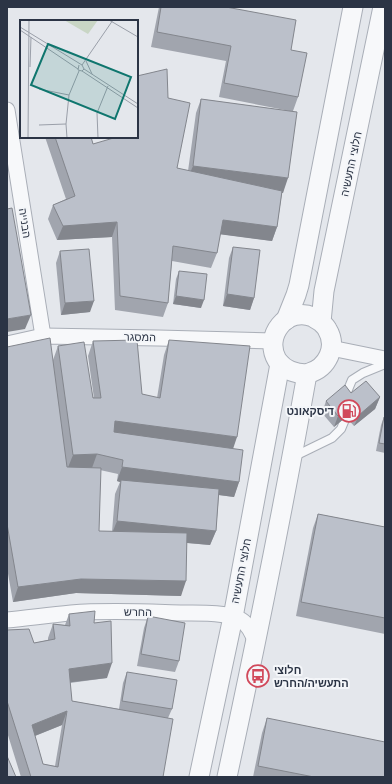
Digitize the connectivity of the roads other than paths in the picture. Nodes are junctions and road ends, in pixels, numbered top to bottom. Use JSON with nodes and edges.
{"nodes":[{"id":1,"x":353,"y":7,"type":"edge"},
{"id":2,"x":383,"y":16,"type":"edge"},
{"id":3,"x":7,"y":110,"type":"edge"},
{"id":4,"x":286,"y":320,"type":"junction"},
{"id":5,"x":321,"y":322,"type":"junction"},
{"id":6,"x":43,"y":336,"type":"junction"},
{"id":7,"x":273,"y":341,"type":"junction"},
{"id":8,"x":7,"y":344,"type":"edge"},
{"id":9,"x":331,"y":348,"type":"junction"},
{"id":10,"x":385,"y":359,"type":"edge"},
{"id":11,"x":280,"y":364,"type":"junction"},
{"id":12,"x":385,"y":364,"type":"edge"},
{"id":13,"x":307,"y":374,"type":"junction"},
{"id":14,"x":292,"y":457,"type":"junction"},
{"id":15,"x":233,"y":617,"type":"junction"},
{"id":16,"x":7,"y":620,"type":"edge"},
{"id":17,"x":256,"y":643,"type":"junction"},
{"id":18,"x":199,"y":777,"type":"edge"},
{"id":19,"x":227,"y":777,"type":"edge"}],
"edges":[{"from":1,"to":4,"type":"street"},
{"from":2,"to":5,"type":"street","name":"חלוצי התעשיה"},
{"from":3,"to":6,"type":"street","name":"הבנייה"},
{"from":4,"to":5,"type":"street"},
{"from":4,"to":7,"type":"street"},
{"from":5,"to":9,"type":"street"},
{"from":6,"to":7,"type":"street","name":"המסגר"},
{"from":6,"to":8,"type":"street","name":"המסגר"},
{"from":7,"to":11,"type":"street"},
{"from":9,"to":10,"type":"street"},
{"from":9,"to":13,"type":"street"},
{"from":11,"to":13,"type":"street"},
{"from":11,"to":15,"type":"street","name":"חלוצי התעשיה"},
{"from":12,"to":14,"type":"lane"},
{"from":13,"to":14,"type":"street"},
{"from":14,"to":17,"type":"street"},
{"from":15,"to":16,"type":"street","name":"החרש"},
{"from":15,"to":17,"type":"street","name":"החרש"},
{"from":15,"to":18,"type":"street","name":"חלוצי התעשיה"},
{"from":17,"to":19,"type":"street"}]}
